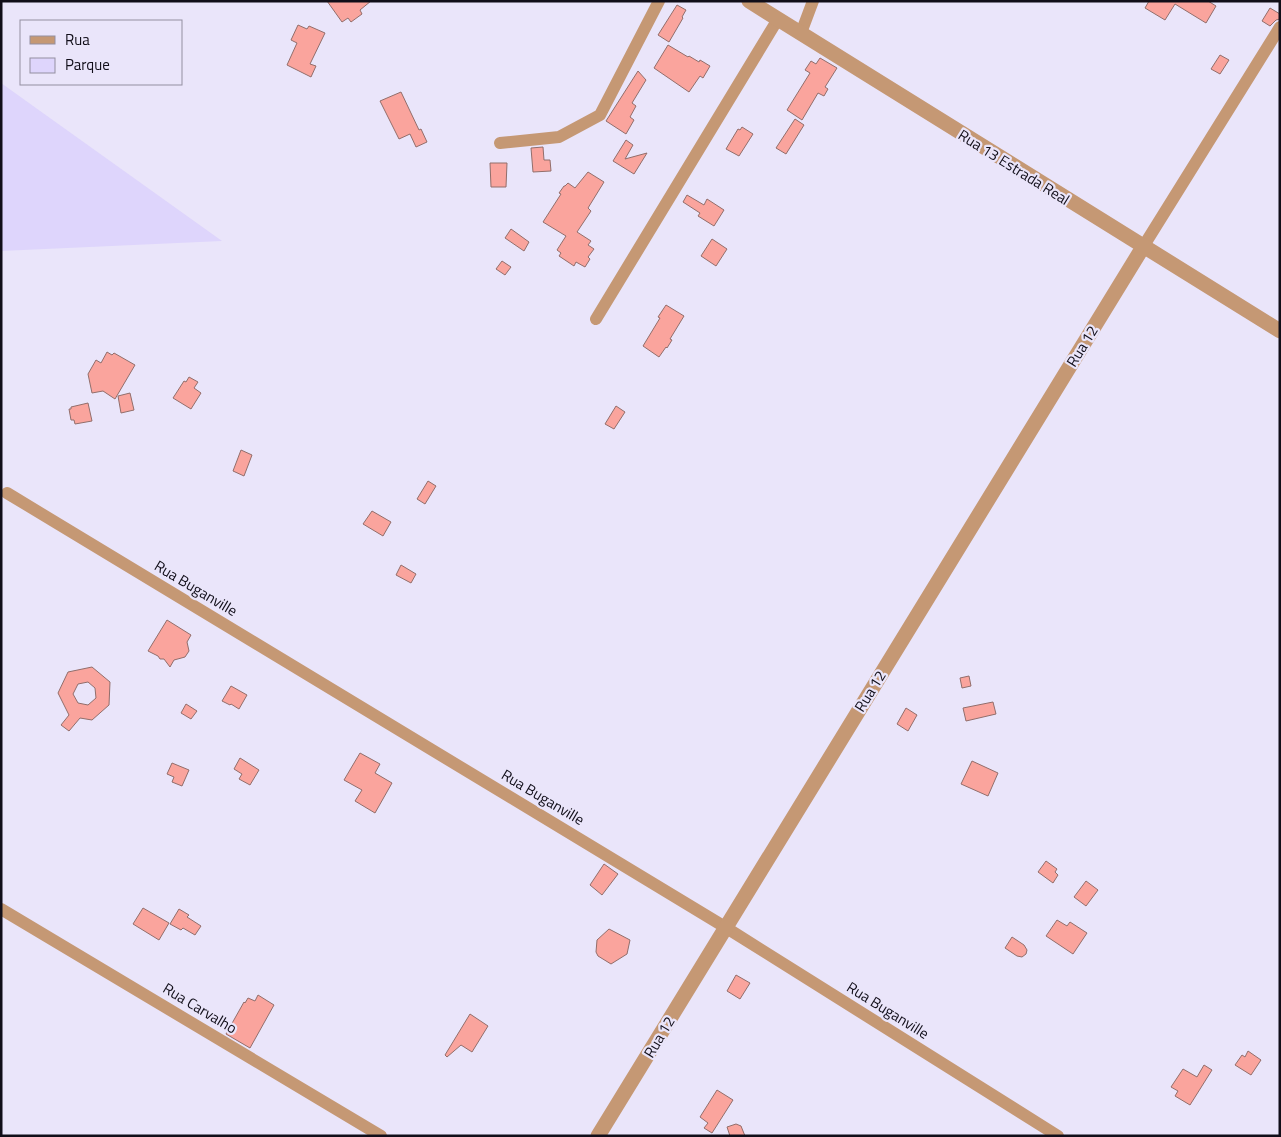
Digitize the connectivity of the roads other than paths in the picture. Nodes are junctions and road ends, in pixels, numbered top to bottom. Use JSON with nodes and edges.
{"nodes":[{"id":1,"x":659,"y":1,"type":"edge"},
{"id":2,"x":749,"y":1,"type":"edge"},
{"id":3,"x":813,"y":1,"type":"edge"},
{"id":4,"x":778,"y":19,"type":"junction"},
{"id":5,"x":1280,"y":27,"type":"edge"},
{"id":6,"x":801,"y":34,"type":"junction"},
{"id":7,"x":500,"y":143,"type":"dead end"},
{"id":8,"x":1143,"y":247,"type":"junction"},
{"id":9,"x":596,"y":319,"type":"dead end"},
{"id":10,"x":1280,"y":332,"type":"edge"},
{"id":11,"x":7,"y":493,"type":"dead end"},
{"id":12,"x":1,"y":909,"type":"edge"},
{"id":13,"x":726,"y":927,"type":"junction"},
{"id":14,"x":381,"y":1136,"type":"edge"},
{"id":15,"x":598,"y":1136,"type":"edge"},
{"id":16,"x":1058,"y":1136,"type":"edge"}],
"edges":[{"from":1,"to":7,"type":"street"},
{"from":2,"to":4,"type":"street","name":"Rua 13 Estrada Real"},
{"from":3,"to":6,"type":"street"},
{"from":4,"to":6,"type":"street","name":"Rua 13 Estrada Real"},
{"from":4,"to":9,"type":"street"},
{"from":5,"to":8,"type":"street"},
{"from":6,"to":8,"type":"street","name":"Rua 13 Estrada Real"},
{"from":8,"to":10,"type":"street","name":"Rua 13 Estrada Real"},
{"from":8,"to":13,"type":"street","name":"Rua 12"},
{"from":11,"to":13,"type":"street","name":"Rua Buganville"},
{"from":12,"to":14,"type":"street","name":"Rua Carvalho"},
{"from":13,"to":15,"type":"street","name":"Rua 12"},
{"from":13,"to":16,"type":"street","name":"Rua Buganville"}]}
